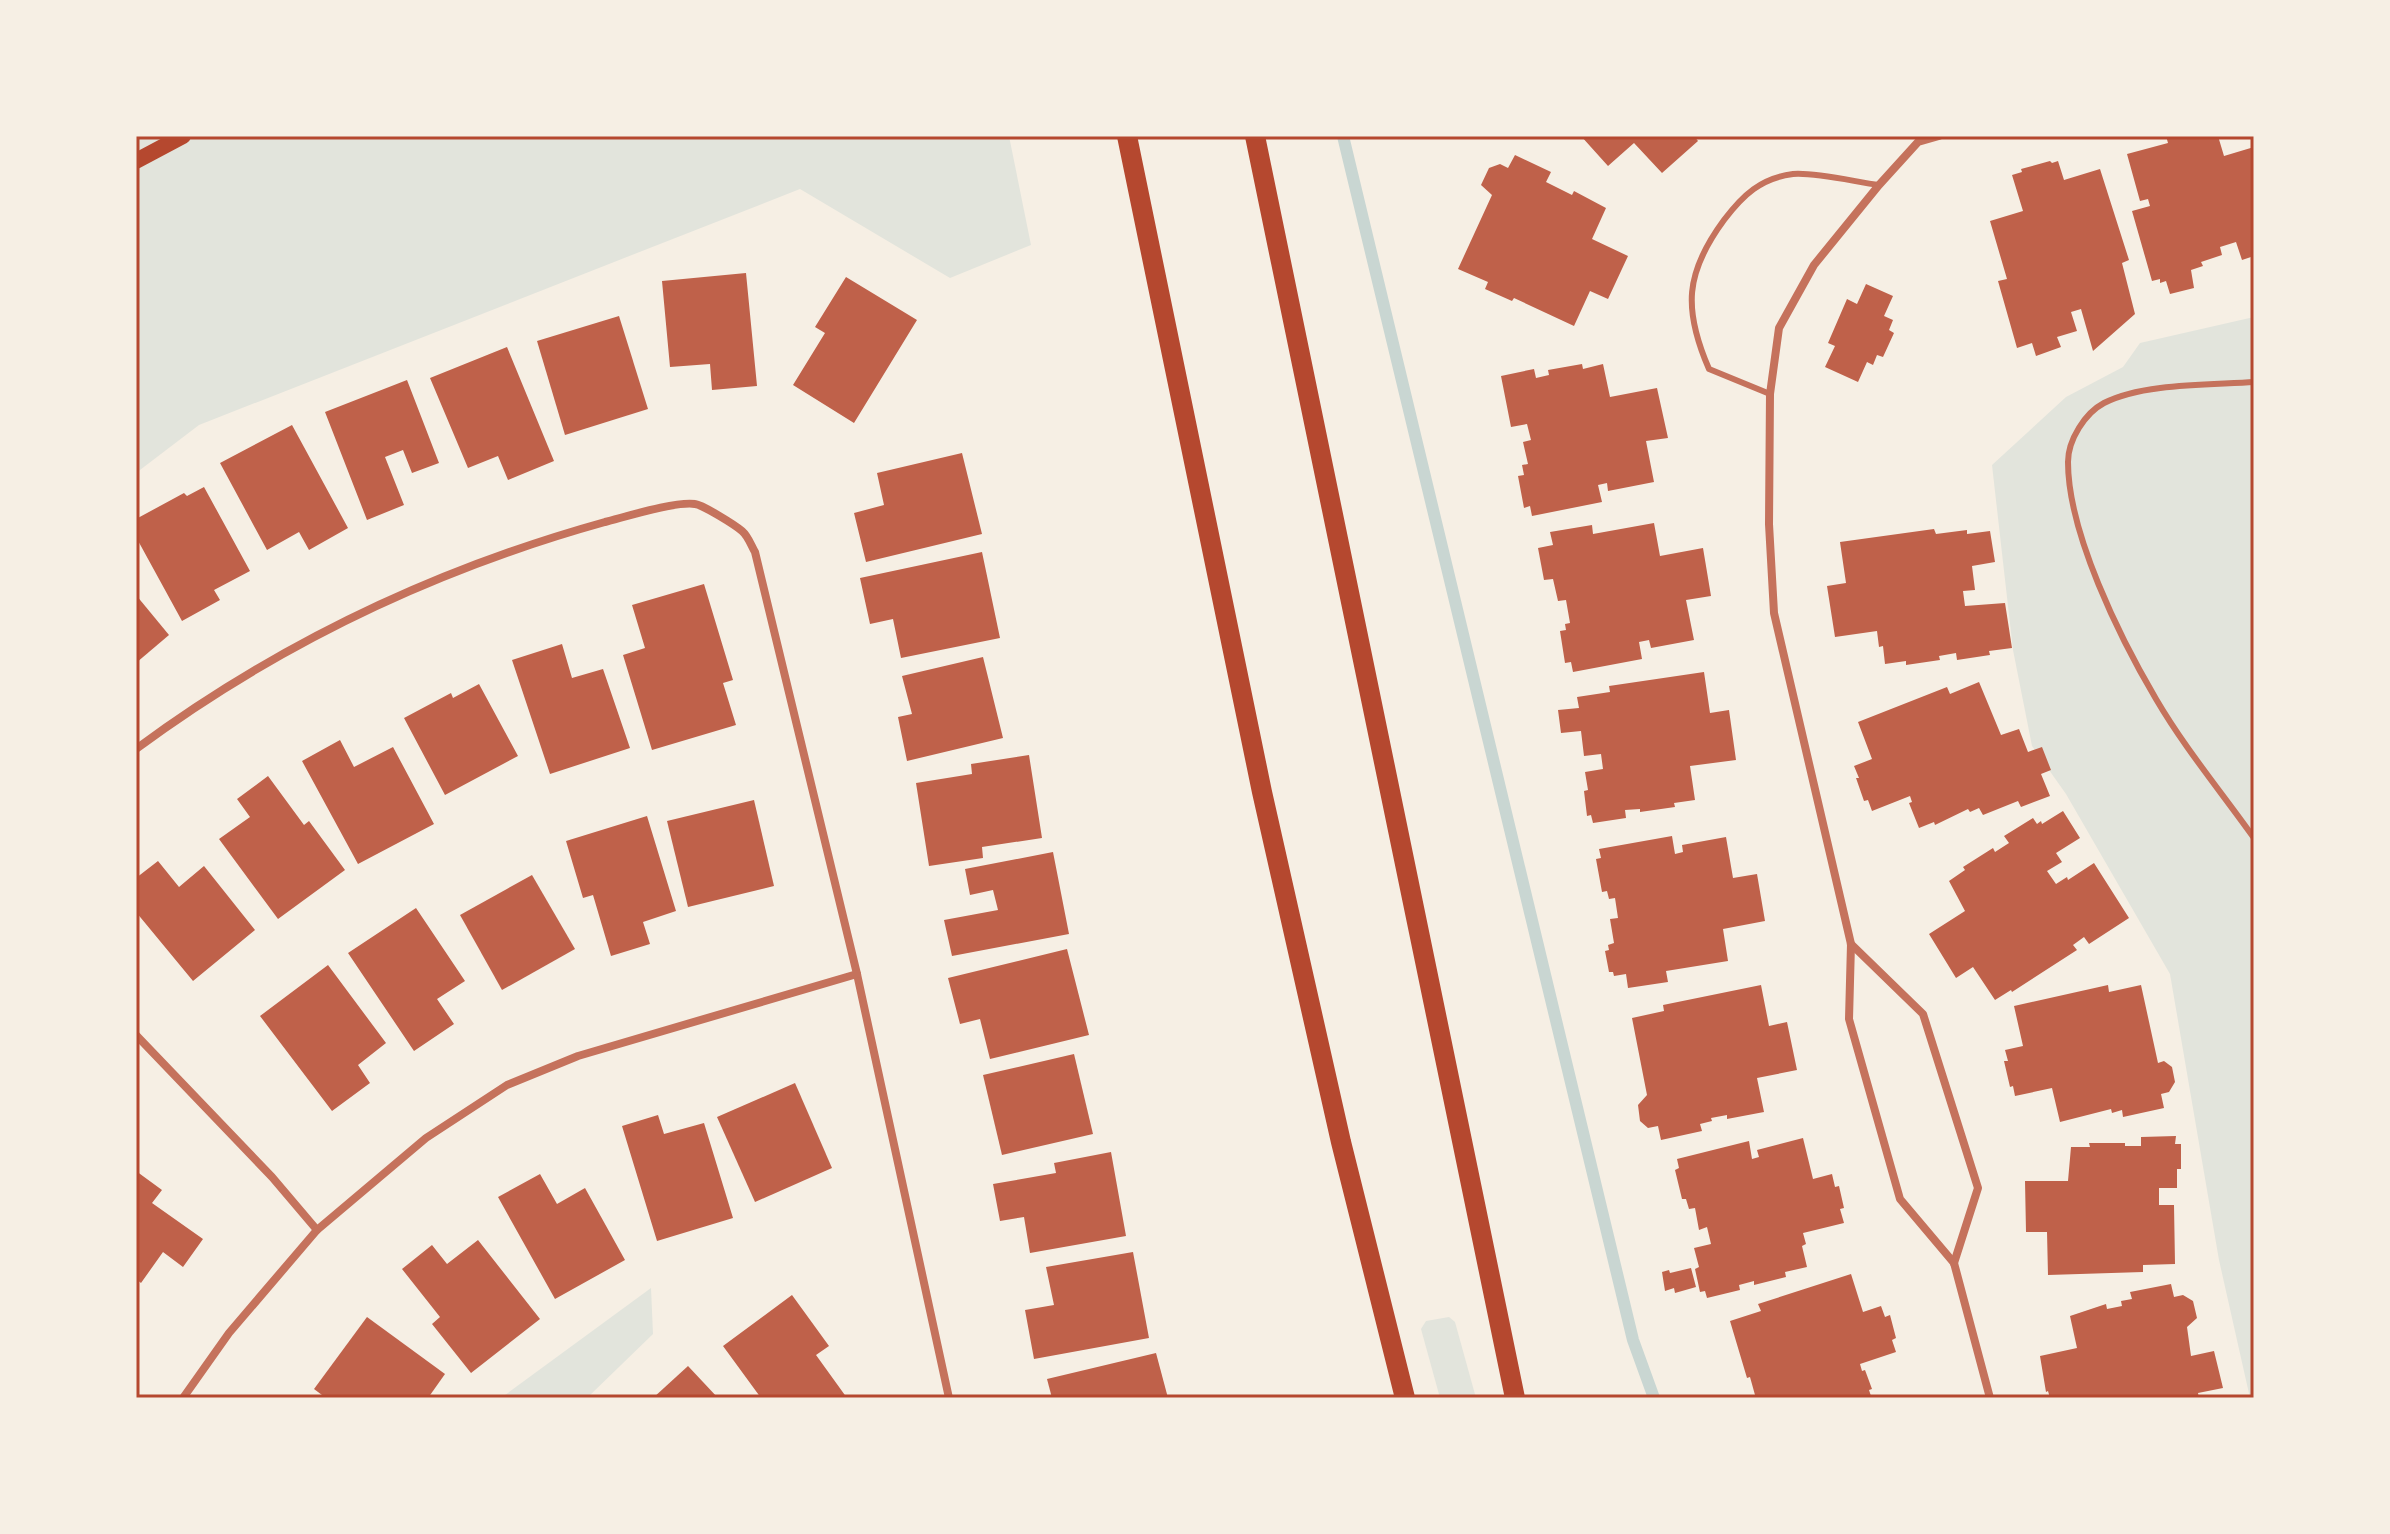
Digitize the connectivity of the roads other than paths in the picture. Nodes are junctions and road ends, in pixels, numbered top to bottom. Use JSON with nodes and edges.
{"nodes":[{"id":1,"x":183,"y":136,"type":"edge"},
{"id":2,"x":1127,"y":136,"type":"edge"},
{"id":3,"x":1255,"y":136,"type":"edge"},
{"id":4,"x":1939,"y":136,"type":"edge"},
{"id":5,"x":136,"y":161,"type":"edge"},
{"id":6,"x":1879,"y":185,"type":"junction"},
{"id":7,"x":2254,"y":382,"type":"edge"},
{"id":8,"x":1770,"y":394,"type":"junction"},
{"id":9,"x":136,"y":749,"type":"edge"},
{"id":10,"x":2254,"y":838,"type":"edge"},
{"id":11,"x":1851,"y":944,"type":"junction"},
{"id":12,"x":857,"y":974,"type":"junction"},
{"id":13,"x":136,"y":1035,"type":"edge"},
{"id":14,"x":317,"y":1230,"type":"junction"},
{"id":15,"x":1954,"y":1263,"type":"junction"},
{"id":16,"x":183,"y":1398,"type":"edge"},
{"id":17,"x":949,"y":1398,"type":"edge"},
{"id":18,"x":1405,"y":1398,"type":"edge"},
{"id":19,"x":1515,"y":1398,"type":"edge"},
{"id":20,"x":1990,"y":1398,"type":"edge"}],
"edges":[{"from":1,"to":5,"type":"main road"},
{"from":2,"to":18,"type":"main road"},
{"from":3,"to":19,"type":"main road"},
{"from":4,"to":6,"type":"street"},
{"from":6,"to":8,"type":"street"},
{"from":6,"to":8,"type":"lane"},
{"from":7,"to":10,"type":"lane"},
{"from":8,"to":11,"type":"street"},
{"from":9,"to":12,"type":"street"},
{"from":11,"to":15,"type":"street"},
{"from":11,"to":15,"type":"street"},
{"from":12,"to":14,"type":"street"},
{"from":12,"to":17,"type":"street"},
{"from":13,"to":14,"type":"street"},
{"from":14,"to":16,"type":"street"},
{"from":15,"to":20,"type":"street"}]}
